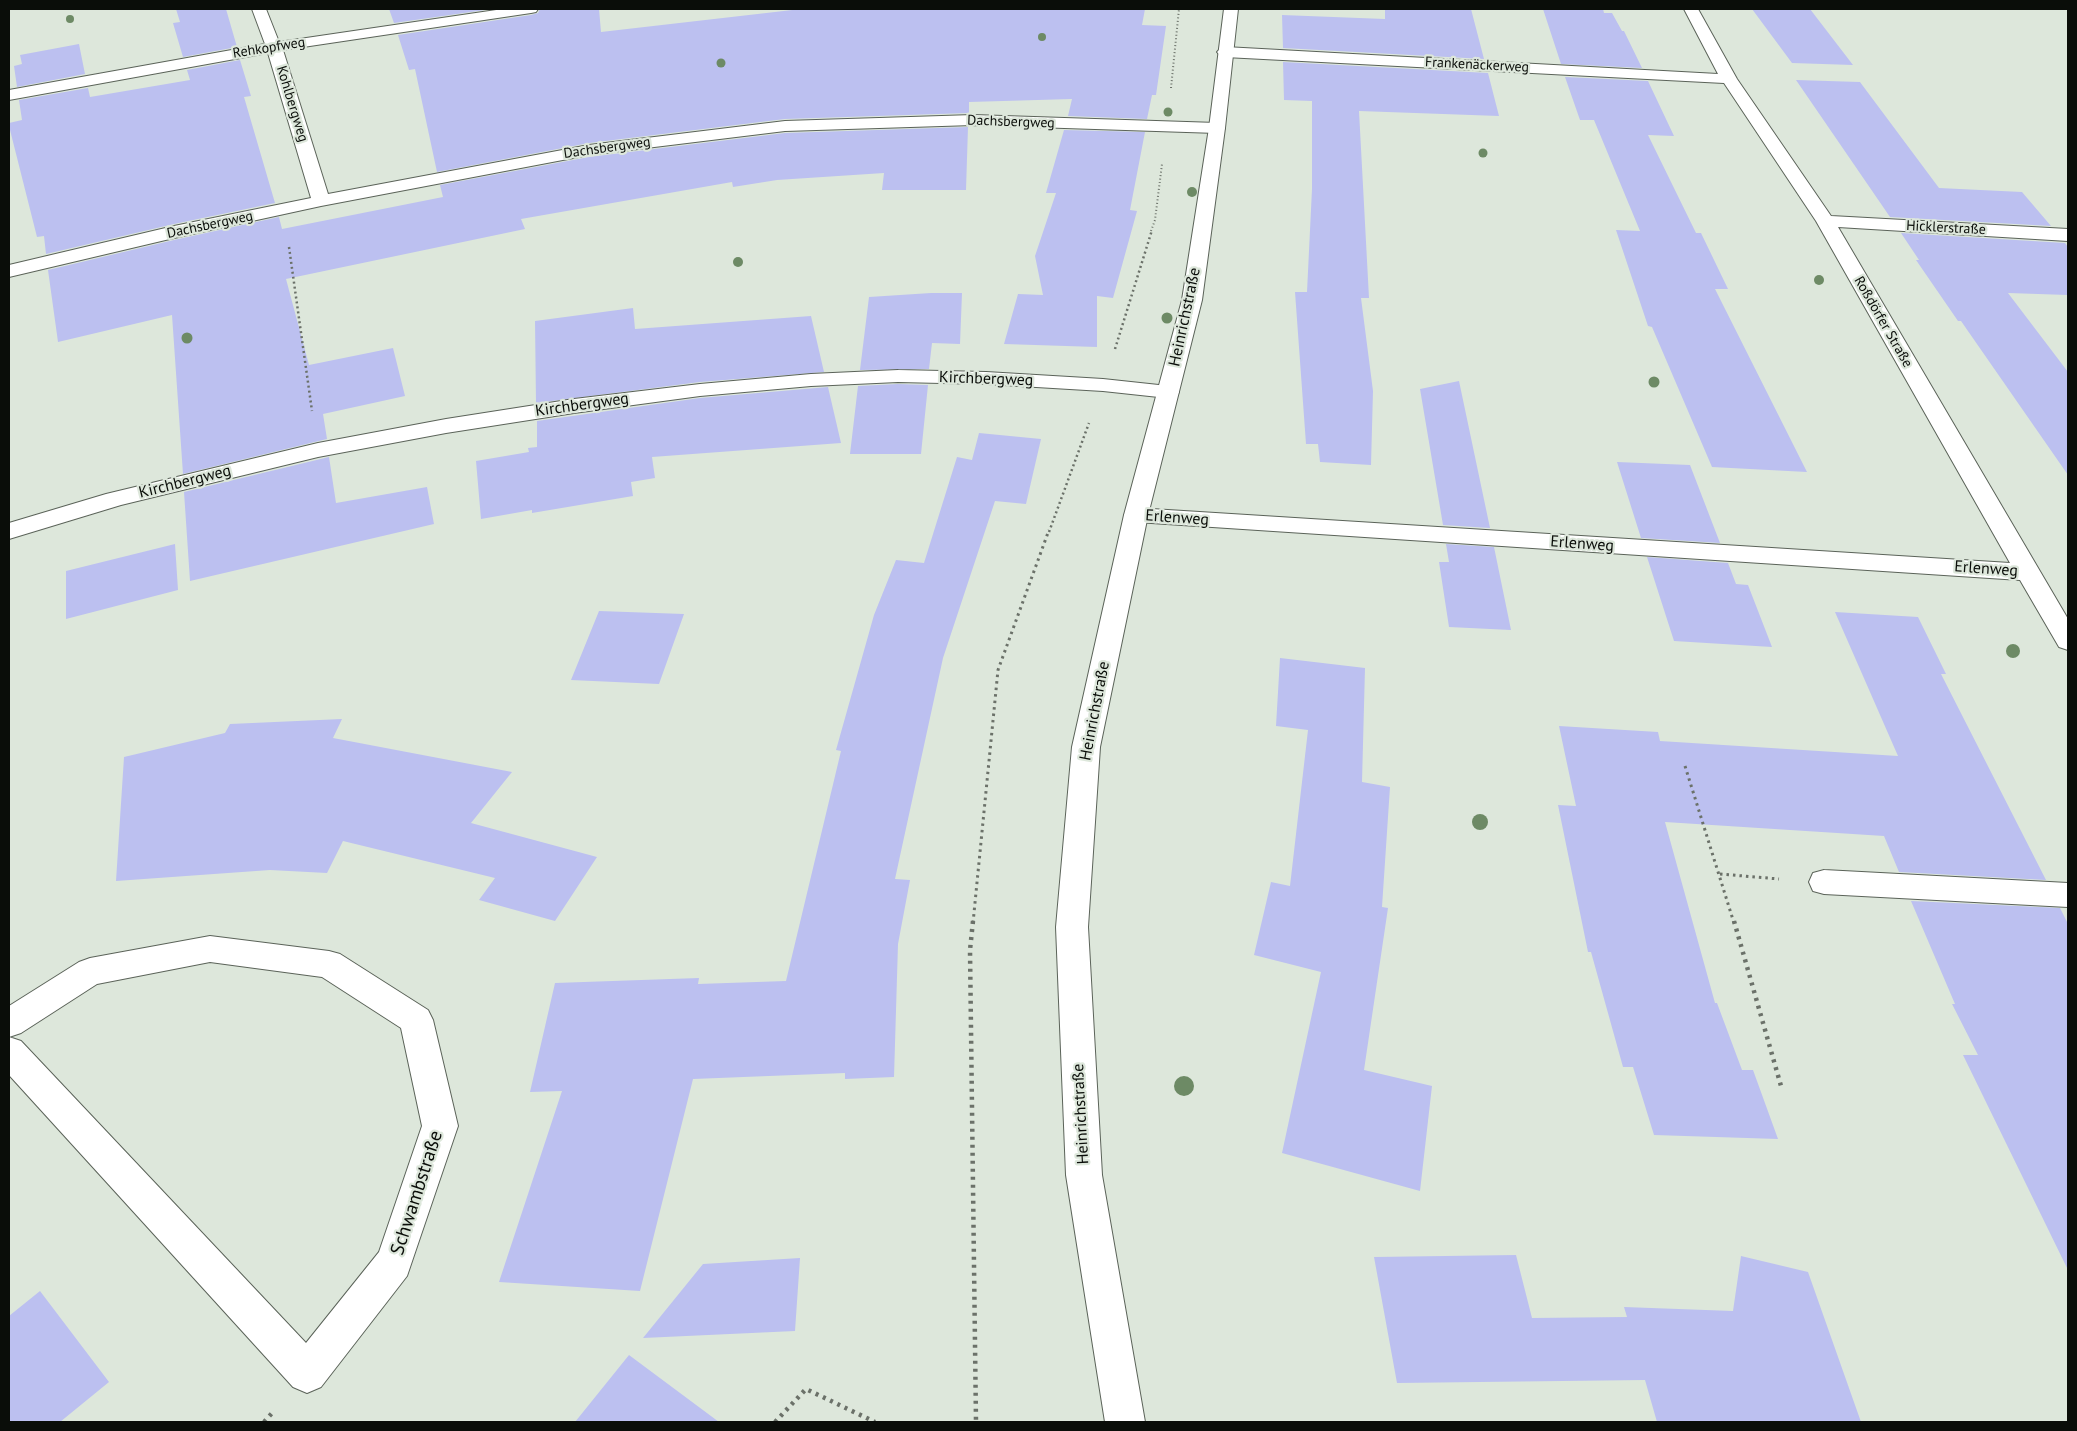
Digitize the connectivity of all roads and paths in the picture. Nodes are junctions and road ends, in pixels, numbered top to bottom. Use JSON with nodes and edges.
{"nodes":[{"id":1,"x":259,"y":9,"type":"edge"},
{"id":2,"x":531,"y":9,"type":"edge"},
{"id":3,"x":1180,"y":9,"type":"edge"},
{"id":4,"x":1231,"y":9,"type":"edge"},
{"id":5,"x":1691,"y":9,"type":"edge"},
{"id":6,"x":274,"y":47,"type":"junction"},
{"id":7,"x":1225,"y":52,"type":"junction"},
{"id":8,"x":1729,"y":79,"type":"junction"},
{"id":9,"x":9,"y":95,"type":"edge"},
{"id":10,"x":1167,"y":127,"type":"junction"},
{"id":11,"x":1217,"y":128,"type":"junction"},
{"id":12,"x":321,"y":201,"type":"junction"},
{"id":13,"x":284,"y":209,"type":"junction"},
{"id":14,"x":1825,"y":221,"type":"junction"},
{"id":15,"x":2068,"y":235,"type":"edge"},
{"id":16,"x":9,"y":271,"type":"edge"},
{"id":17,"x":1103,"y":385,"type":"junction"},
{"id":18,"x":1168,"y":392,"type":"junction"},
{"id":19,"x":318,"y":450,"type":"junction"},
{"id":20,"x":1136,"y":515,"type":"junction"},
{"id":21,"x":9,"y":531,"type":"edge"},
{"id":22,"x":2027,"y":572,"type":"junction"},
{"id":23,"x":2068,"y":641,"type":"edge"},
{"id":24,"x":1685,"y":766,"type":"dead end"},
{"id":25,"x":1720,"y":874,"type":"junction"},
{"id":26,"x":1824,"y":882,"type":"joint"},
{"id":27,"x":2068,"y":895,"type":"edge"},
{"id":28,"x":9,"y":1023,"type":"edge"},
{"id":29,"x":9,"y":1052,"type":"edge"},
{"id":30,"x":1781,"y":1086,"type":"dead end"},
{"id":31,"x":775,"y":1422,"type":"edge"},
{"id":32,"x":875,"y":1422,"type":"edge"},
{"id":33,"x":976,"y":1422,"type":"edge"},
{"id":34,"x":1124,"y":1422,"type":"edge"}],
"edges":[{"from":1,"to":6,"type":"street","name":"Kohlbergweg"},
{"from":2,"to":6,"type":"street","name":"Rehkopfweg"},
{"from":3,"to":10,"type":"path"},
{"from":4,"to":7,"type":"street","name":"Heinrichstraße"},
{"from":5,"to":8,"type":"street","name":"Roßdörfer Straße"},
{"from":6,"to":9,"type":"street","name":"Rehkopfweg"},
{"from":6,"to":12,"type":"street","name":"Kohlbergweg"},
{"from":7,"to":8,"type":"street","name":"Frankenäckerweg"},
{"from":7,"to":11,"type":"street","name":"Heinrichstraße"},
{"from":8,"to":14,"type":"street","name":"Roßdörfer Straße"},
{"from":10,"to":11,"type":"street","name":"Dachsbergweg"},
{"from":10,"to":12,"type":"street","name":"Dachsbergweg"},
{"from":10,"to":17,"type":"path"},
{"from":11,"to":18,"type":"street","name":"Heinrichstraße"},
{"from":12,"to":13,"type":"street","name":"Dachsbergweg"},
{"from":13,"to":16,"type":"street","name":"Dachsbergweg"},
{"from":13,"to":19,"type":"path"},
{"from":14,"to":15,"type":"street","name":"Hicklerstraße"},
{"from":14,"to":22,"type":"street","name":"Roßdörfer Straße"},
{"from":17,"to":18,"type":"street","name":"Kirchbergweg"},
{"from":17,"to":19,"type":"street","name":"Kirchbergweg"},
{"from":17,"to":33,"type":"path"},
{"from":18,"to":20,"type":"street","name":"Heinrichstraße"},
{"from":19,"to":21,"type":"street","name":"Kirchbergweg"},
{"from":20,"to":22,"type":"street","name":"Erlenweg"},
{"from":20,"to":34,"type":"street","name":"Heinrichstraße"},
{"from":22,"to":23,"type":"street","name":"Roßdörfer Straße"},
{"from":24,"to":25,"type":"path"},
{"from":25,"to":26,"type":"path"},
{"from":25,"to":30,"type":"path"},
{"from":26,"to":27,"type":"street"},
{"from":28,"to":29,"type":"street","name":"Schwambstraße"},
{"from":31,"to":32,"type":"path"}]}
